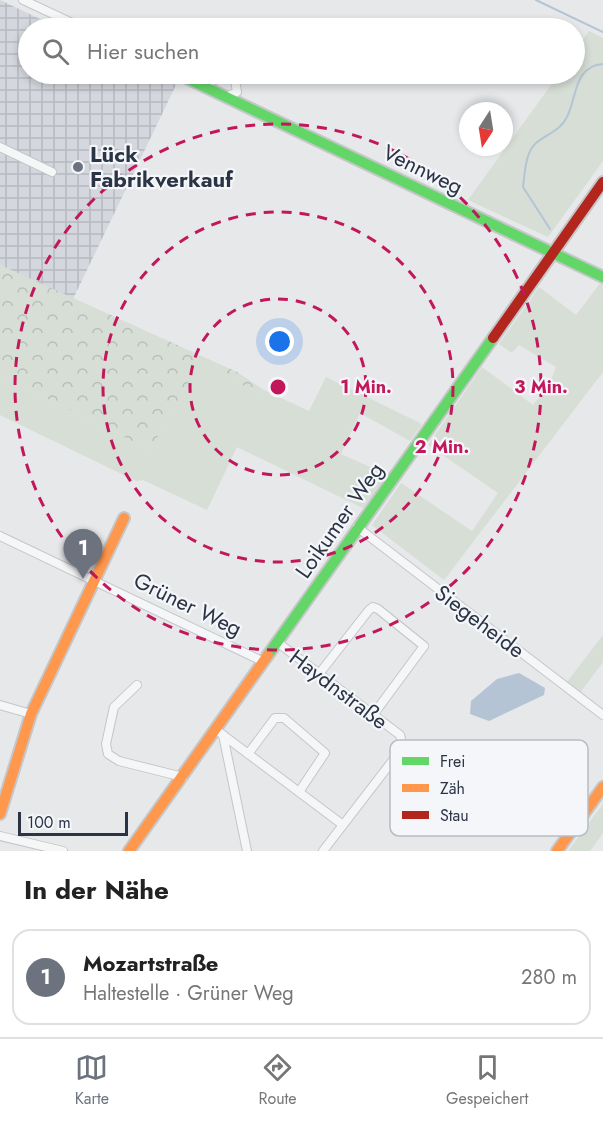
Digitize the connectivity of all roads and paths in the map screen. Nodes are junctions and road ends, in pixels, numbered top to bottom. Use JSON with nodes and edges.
{"nodes":[{"id":1,"x":23,"y":0,"type":"edge"},
{"id":2,"x":62,"y":18,"type":"edge"},
{"id":3,"x":200,"y":84,"type":"edge"},
{"id":4,"x":237,"y":84,"type":"edge"},
{"id":5,"x":226,"y":97,"type":"junction"},
{"id":6,"x":0,"y":147,"type":"edge"},
{"id":7,"x":52,"y":171,"type":"dead end"},
{"id":8,"x":603,"y":183,"type":"edge"},
{"id":9,"x":553,"y":253,"type":"junction"},
{"id":10,"x":603,"y":277,"type":"edge"},
{"id":11,"x":124,"y":518,"type":"dead end"},
{"id":12,"x":357,"y":527,"type":"junction"},
{"id":13,"x":0,"y":536,"type":"edge"},
{"id":14,"x":94,"y":580,"type":"junction"},
{"id":15,"x":278,"y":642,"type":"junction"},
{"id":16,"x":264,"y":662,"type":"junction"},
{"id":17,"x":320,"y":674,"type":"junction"},
{"id":18,"x":137,"y":685,"type":"dead end"},
{"id":19,"x":0,"y":705,"type":"edge"},
{"id":20,"x":31,"y":714,"type":"junction"},
{"id":21,"x":373,"y":715,"type":"junction"},
{"id":22,"x":603,"y":715,"type":"edge"},
{"id":23,"x":219,"y":732,"type":"junction"},
{"id":24,"x":401,"y":740,"type":"edge"},
{"id":25,"x":248,"y":754,"type":"junction"},
{"id":26,"x":390,"y":763,"type":"edge"},
{"id":27,"x":183,"y":777,"type":"junction"},
{"id":28,"x":603,"y":788,"type":"edge"},
{"id":29,"x":299,"y":792,"type":"junction"},
{"id":30,"x":588,"y":809,"type":"edge"},
{"id":31,"x":0,"y":814,"type":"edge"},
{"id":32,"x":344,"y":825,"type":"junction"},
{"id":33,"x":0,"y":836,"type":"edge"},
{"id":34,"x":568,"y":836,"type":"edge"},
{"id":35,"x":63,"y":851,"type":"edge"},
{"id":36,"x":129,"y":851,"type":"edge"},
{"id":37,"x":247,"y":851,"type":"edge"},
{"id":38,"x":323,"y":851,"type":"edge"},
{"id":39,"x":557,"y":851,"type":"edge"}],
"edges":[{"from":1,"to":2,"type":"street"},
{"from":3,"to":5,"type":"main road","name":"Vennweg"},
{"from":4,"to":5,"type":"street","name":"Vennweg"},
{"from":5,"to":9,"type":"main road","name":"Vennweg"},
{"from":6,"to":7,"type":"street"},
{"from":8,"to":9,"type":"main road","name":"Loikumer Weg"},
{"from":9,"to":10,"type":"main road","name":"Vennweg"},
{"from":9,"to":12,"type":"main road","name":"Loikumer Weg"},
{"from":11,"to":14,"type":"main road"},
{"from":12,"to":15,"type":"main road","name":"Loikumer Weg"},
{"from":12,"to":22,"type":"street","name":"Siegeheide"},
{"from":13,"to":14,"type":"street","name":"Grüner Weg"},
{"from":14,"to":16,"type":"street","name":"Grüner Weg"},
{"from":14,"to":20,"type":"main road"},
{"from":15,"to":16,"type":"main road","name":"Loikumer Weg"},
{"from":15,"to":17,"type":"street","name":"Haydnstraße"},
{"from":16,"to":23,"type":"main road","name":"Loikumer Weg"},
{"from":17,"to":21,"type":"street","name":"Haydnstraße"},
{"from":17,"to":21,"type":"street"},
{"from":18,"to":27,"type":"street"},
{"from":19,"to":20,"type":"street"},
{"from":20,"to":31,"type":"main road"},
{"from":21,"to":24,"type":"street","name":"Haydnstraße"},
{"from":23,"to":25,"type":"street"},
{"from":23,"to":27,"type":"main road","name":"Loikumer Weg"},
{"from":23,"to":37,"type":"street"},
{"from":25,"to":29,"type":"street"},
{"from":25,"to":29,"type":"street"},
{"from":26,"to":32,"type":"street","name":"Haydnstraße"},
{"from":27,"to":36,"type":"main road","name":"Loikumer Weg"},
{"from":28,"to":30,"type":"main road"},
{"from":29,"to":32,"type":"street"},
{"from":32,"to":38,"type":"street"},
{"from":33,"to":35,"type":"street"},
{"from":34,"to":39,"type":"main road"}]}
